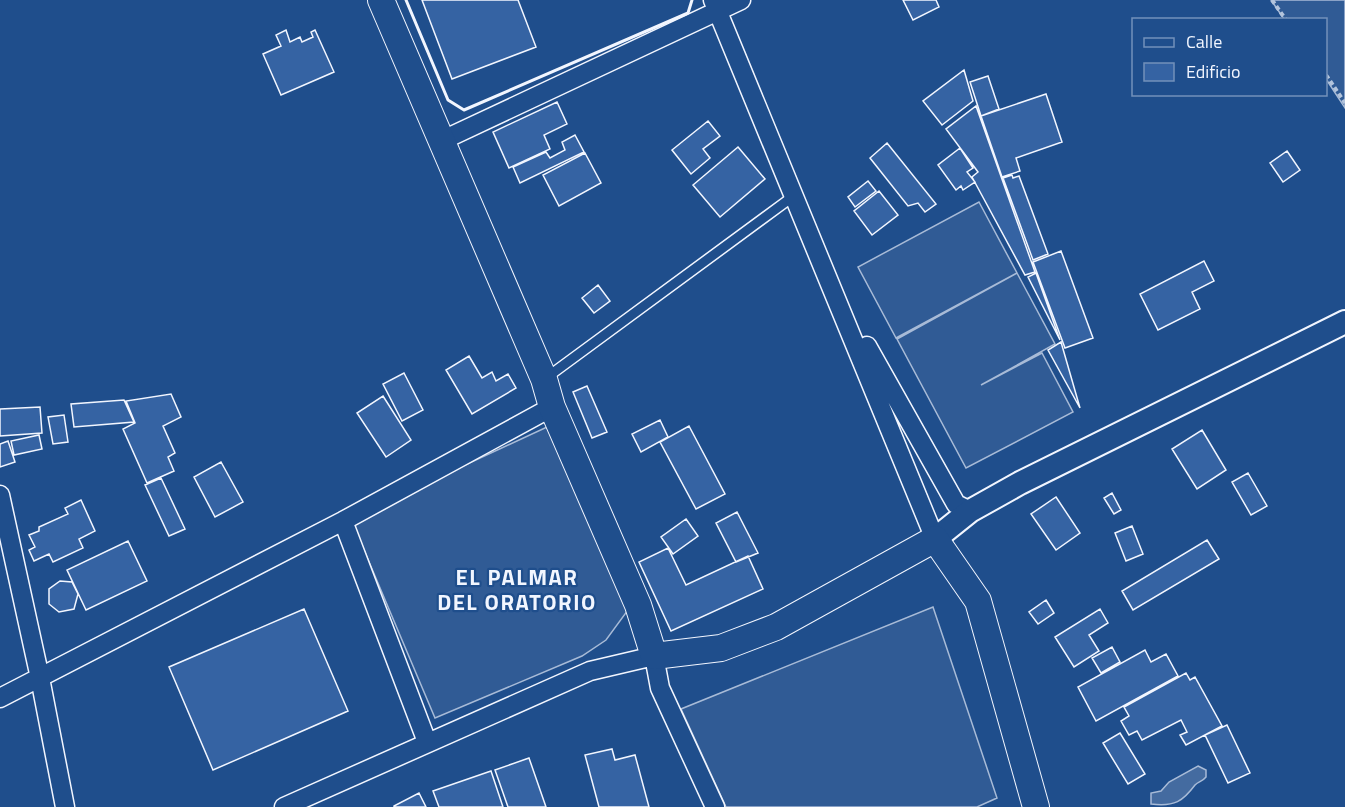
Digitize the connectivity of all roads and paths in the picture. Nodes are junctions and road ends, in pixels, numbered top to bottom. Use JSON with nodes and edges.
{"nodes":[{"id":1,"x":381,"y":0,"type":"edge"},
{"id":2,"x":741,"y":0,"type":"edge"},
{"id":3,"x":1272,"y":0,"type":"edge"},
{"id":4,"x":716,"y":6,"type":"edge"},
{"id":5,"x":1285,"y":18,"type":"edge"},
{"id":6,"x":1327,"y":76,"type":"edge"},
{"id":7,"x":1345,"y":103,"type":"edge"},
{"id":8,"x":441,"y":141,"type":"junction"},
{"id":9,"x":795,"y":195,"type":"junction"},
{"id":10,"x":830,"y":283,"type":"junction"},
{"id":11,"x":1345,"y":322,"type":"edge"},
{"id":12,"x":544,"y":379,"type":"junction"},
{"id":13,"x":552,"y":407,"type":"junction"},
{"id":14,"x":0,"y":495,"type":"edge"},
{"id":15,"x":970,"y":511,"type":"junction"},
{"id":16,"x":343,"y":521,"type":"junction"},
{"id":17,"x":935,"y":539,"type":"junction"},
{"id":18,"x":654,"y":656,"type":"junction"},
{"id":19,"x":40,"y":678,"type":"junction"},
{"id":20,"x":0,"y":698,"type":"edge"},
{"id":21,"x":427,"y":742,"type":"junction"},
{"id":22,"x":65,"y":807,"type":"edge"},
{"id":23,"x":284,"y":807,"type":"edge"},
{"id":24,"x":715,"y":807,"type":"edge"},
{"id":25,"x":1036,"y":807,"type":"edge"}],
"edges":[{"from":1,"to":8,"type":"main road"},
{"from":2,"to":4,"type":"street"},
{"from":3,"to":5,"type":"path"},
{"from":4,"to":8,"type":"street"},
{"from":4,"to":9,"type":"street"},
{"from":6,"to":7,"type":"path"},
{"from":8,"to":12,"type":"main road"},
{"from":9,"to":10,"type":"street"},
{"from":9,"to":12,"type":"lane"},
{"from":10,"to":15,"type":"street"},
{"from":10,"to":17,"type":"street"},
{"from":11,"to":15,"type":"street"},
{"from":12,"to":13,"type":"main road"},
{"from":13,"to":16,"type":"street"},
{"from":13,"to":18,"type":"main road"},
{"from":14,"to":19,"type":"street"},
{"from":15,"to":17,"type":"street"},
{"from":16,"to":19,"type":"street"},
{"from":16,"to":21,"type":"street"},
{"from":17,"to":18,"type":"main road"},
{"from":17,"to":25,"type":"main road"},
{"from":18,"to":21,"type":"street"},
{"from":18,"to":24,"type":"street"},
{"from":19,"to":20,"type":"street"},
{"from":19,"to":22,"type":"street"},
{"from":21,"to":23,"type":"street"}]}
